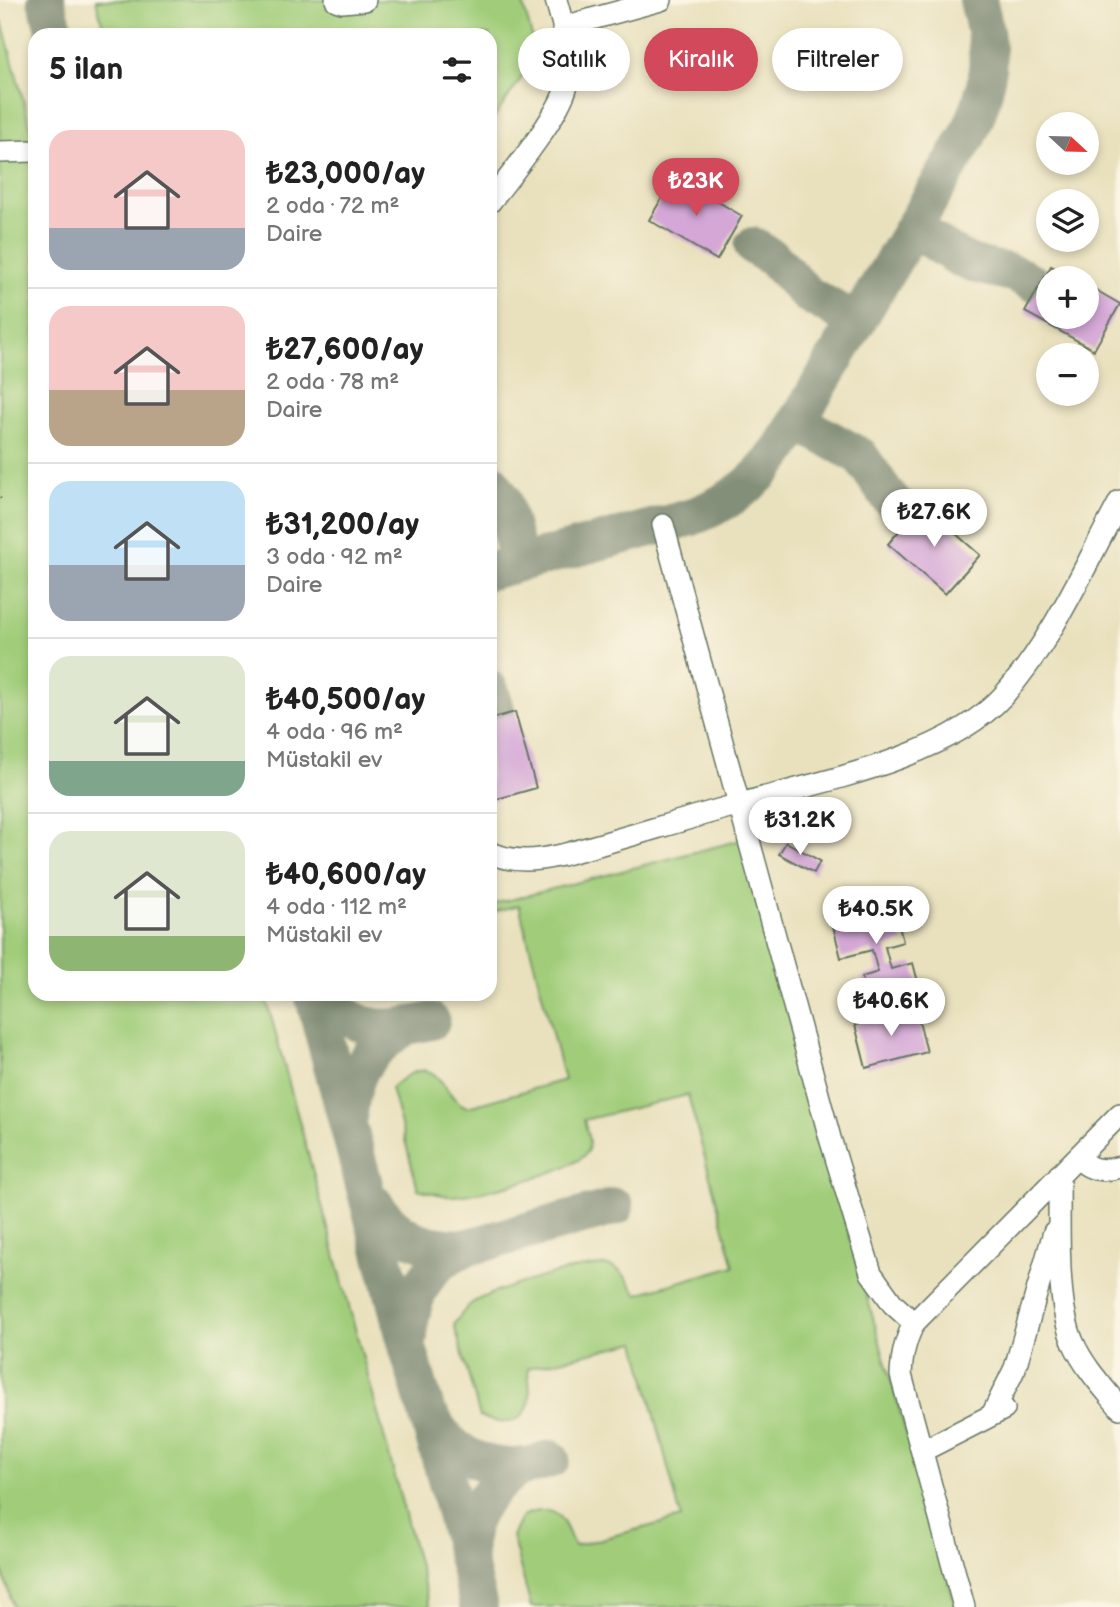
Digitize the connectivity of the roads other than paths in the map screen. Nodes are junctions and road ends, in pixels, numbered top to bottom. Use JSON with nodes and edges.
{"nodes":[{"id":1,"x":336,"y":0,"type":"edge"},
{"id":2,"x":365,"y":0,"type":"edge"},
{"id":3,"x":556,"y":0,"type":"edge"},
{"id":4,"x":661,"y":0,"type":"edge"},
{"id":5,"x":564,"y":27,"type":"junction"},
{"id":6,"x":28,"y":151,"type":"edge"},
{"id":7,"x":0,"y":152,"type":"edge"},
{"id":8,"x":497,"y":192,"type":"edge"},
{"id":9,"x":1120,"y":501,"type":"edge"},
{"id":10,"x":663,"y":525,"type":"dead end"},
{"id":11,"x":739,"y":804,"type":"junction"},
{"id":12,"x":497,"y":855,"type":"edge"},
{"id":13,"x":1120,"y":1114,"type":"edge"},
{"id":14,"x":1078,"y":1157,"type":"junction"},
{"id":15,"x":1120,"y":1167,"type":"edge"},
{"id":16,"x":1059,"y":1175,"type":"junction"},
{"id":17,"x":1060,"y":1210,"type":"junction"},
{"id":18,"x":914,"y":1323,"type":"junction"},
{"id":19,"x":1120,"y":1408,"type":"edge"},
{"id":20,"x":922,"y":1451,"type":"junction"},
{"id":21,"x":964,"y":1607,"type":"edge"}],
"edges":[{"from":1,"to":2,"type":"lane"},
{"from":3,"to":5,"type":"lane"},
{"from":4,"to":5,"type":"lane"},
{"from":5,"to":8,"type":"lane"},
{"from":6,"to":7,"type":"lane"},
{"from":9,"to":11,"type":"lane"},
{"from":10,"to":11,"type":"lane"},
{"from":11,"to":12,"type":"lane"},
{"from":11,"to":18,"type":"lane"},
{"from":13,"to":14,"type":"lane"},
{"from":14,"to":15,"type":"lane"},
{"from":14,"to":16,"type":"lane"},
{"from":16,"to":17,"type":"lane"},
{"from":16,"to":18,"type":"lane"},
{"from":17,"to":19,"type":"lane"},
{"from":17,"to":20,"type":"lane"},
{"from":18,"to":20,"type":"lane"},
{"from":20,"to":21,"type":"lane"}]}
